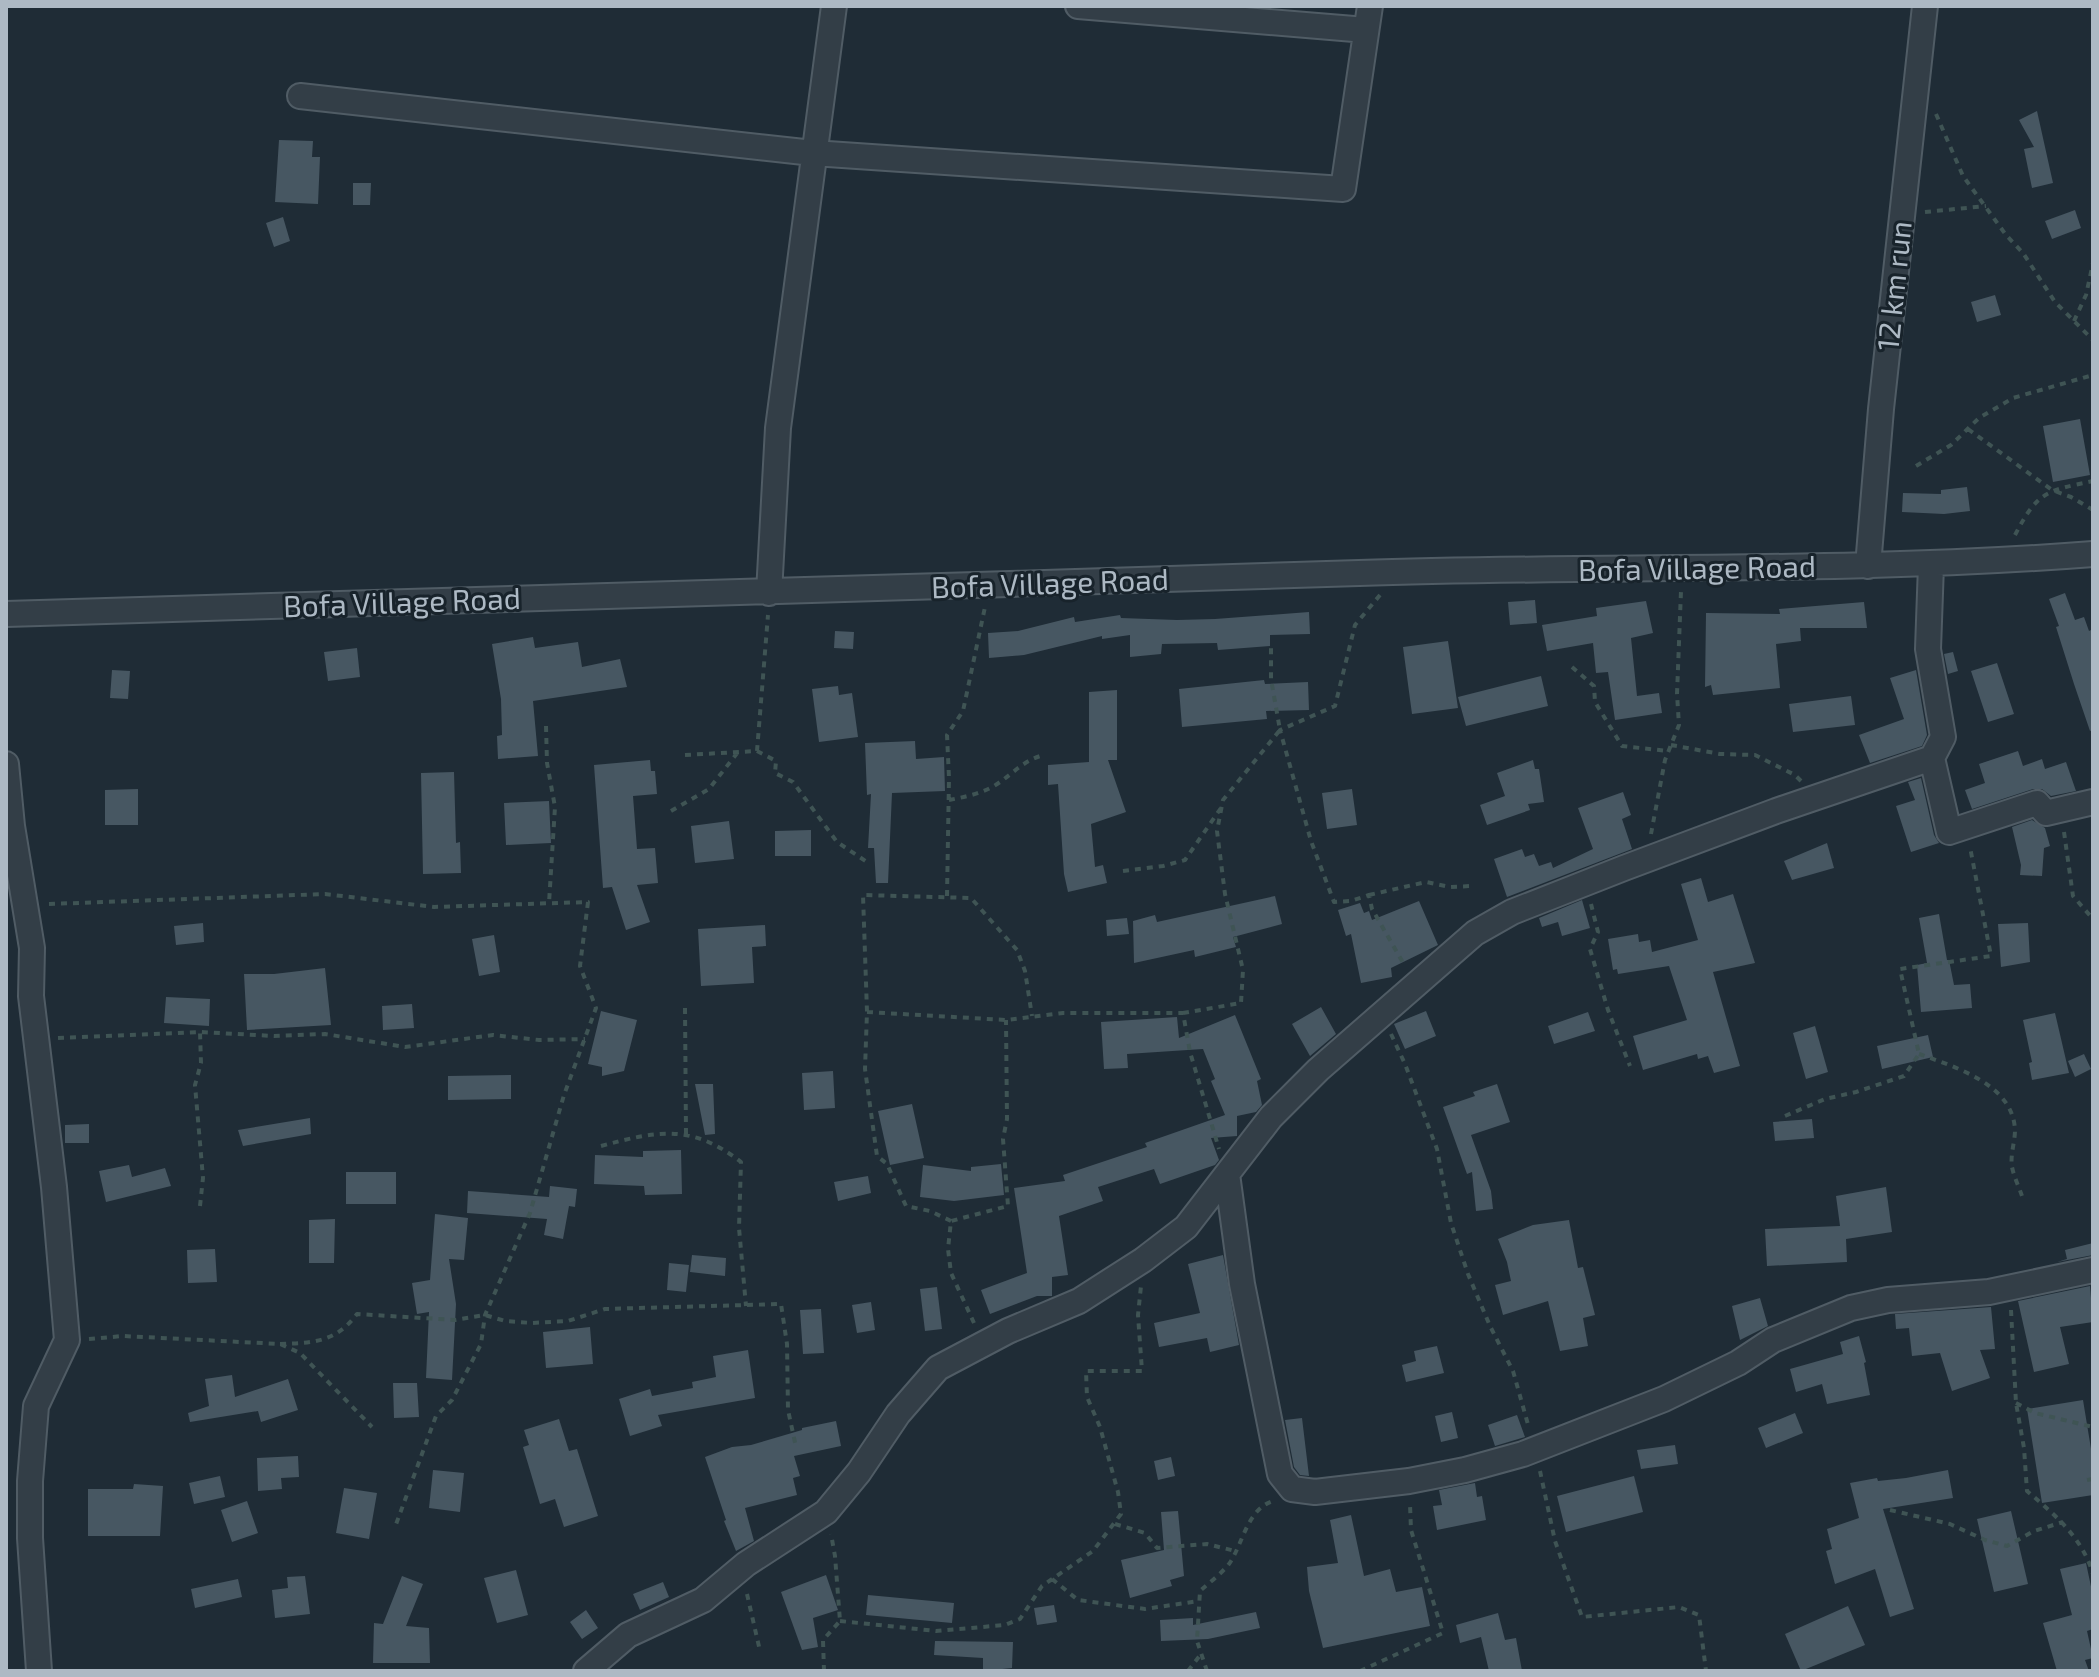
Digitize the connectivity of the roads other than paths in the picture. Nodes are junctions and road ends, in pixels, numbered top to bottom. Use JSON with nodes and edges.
{"nodes":[{"id":1,"x":834,"y":6,"type":"edge"},
{"id":2,"x":1078,"y":6,"type":"edge"},
{"id":3,"x":1925,"y":6,"type":"edge"},
{"id":4,"x":1368,"y":18,"type":"edge"},
{"id":5,"x":300,"y":96,"type":"dead end"},
{"id":6,"x":813,"y":153,"type":"junction"},
{"id":7,"x":2093,"y":554,"type":"edge"},
{"id":8,"x":1931,"y":565,"type":"junction"},
{"id":9,"x":1868,"y":566,"type":"junction"},
{"id":10,"x":769,"y":593,"type":"junction"},
{"id":11,"x":6,"y":614,"type":"edge"},
{"id":12,"x":1932,"y":758,"type":"junction"},
{"id":13,"x":6,"y":764,"type":"edge"},
{"id":14,"x":2093,"y":802,"type":"edge"},
{"id":15,"x":1227,"y":1174,"type":"junction"},
{"id":16,"x":2093,"y":1270,"type":"edge"},
{"id":17,"x":39,"y":1671,"type":"edge"},
{"id":18,"x":586,"y":1671,"type":"edge"}],
"edges":[{"from":1,"to":6,"type":"street"},
{"from":2,"to":4,"type":"street"},
{"from":3,"to":9,"type":"street","name":"12 km run"},
{"from":4,"to":6,"type":"street"},
{"from":5,"to":6,"type":"street"},
{"from":6,"to":10,"type":"street"},
{"from":7,"to":8,"type":"street","name":"Bofa Village Road"},
{"from":8,"to":9,"type":"street","name":"Bofa Village Road"},
{"from":8,"to":12,"type":"street"},
{"from":9,"to":10,"type":"street","name":"Bofa Village Road"},
{"from":10,"to":11,"type":"street","name":"Bofa Village Road"},
{"from":12,"to":14,"type":"street"},
{"from":12,"to":15,"type":"street"},
{"from":13,"to":17,"type":"street"},
{"from":15,"to":16,"type":"street"},
{"from":15,"to":18,"type":"street"}]}
